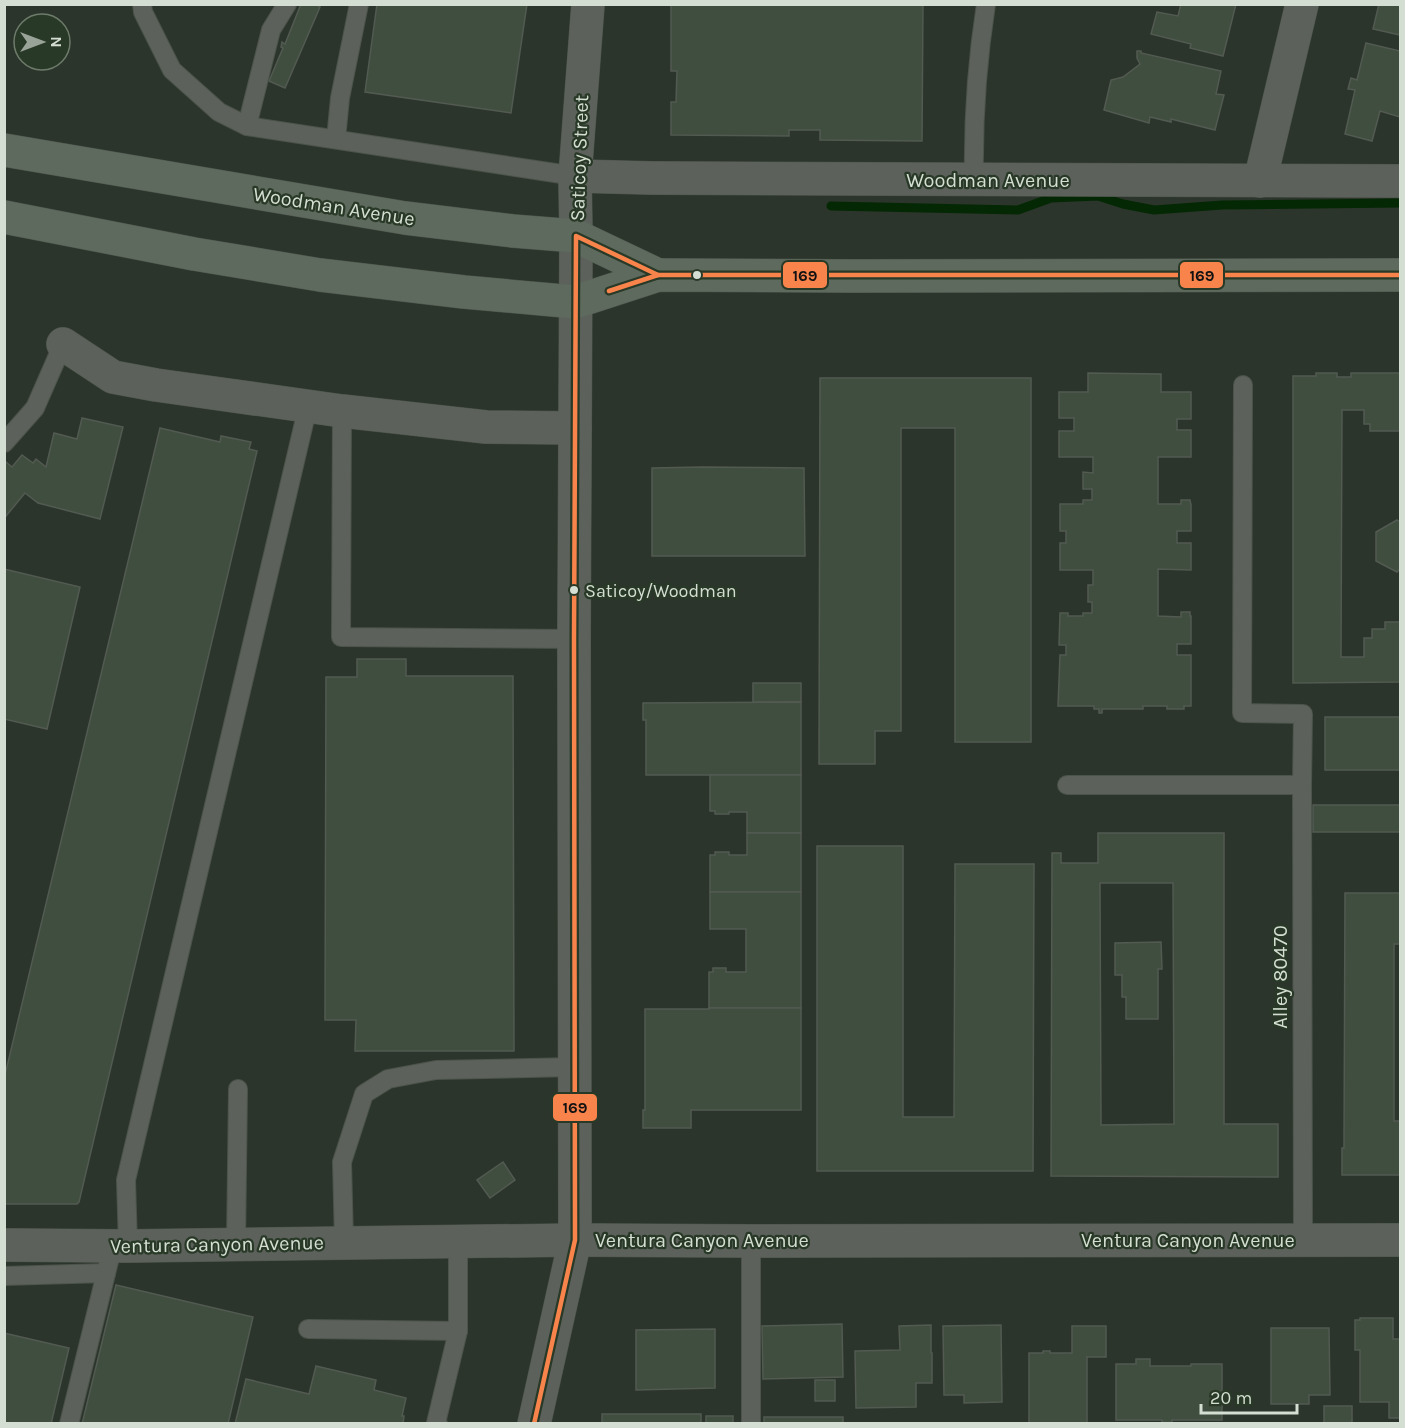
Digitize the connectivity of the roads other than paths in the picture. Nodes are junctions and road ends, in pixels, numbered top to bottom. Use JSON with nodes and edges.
{"nodes":[{"id":1,"x":142,"y":4,"type":"edge"},
{"id":2,"x":287,"y":4,"type":"edge"},
{"id":3,"x":359,"y":4,"type":"edge"},
{"id":4,"x":588,"y":4,"type":"edge"},
{"id":5,"x":986,"y":4,"type":"edge"},
{"id":6,"x":1302,"y":4,"type":"edge"},
{"id":7,"x":247,"y":126,"type":"junction"},
{"id":8,"x":336,"y":139,"type":"junction"},
{"id":9,"x":4,"y":150,"type":"edge"},
{"id":10,"x":575,"y":176,"type":"junction"},
{"id":11,"x":974,"y":179,"type":"junction"},
{"id":12,"x":1260,"y":181,"type":"junction"},
{"id":13,"x":1401,"y":181,"type":"edge"},
{"id":14,"x":4,"y":217,"type":"edge"},
{"id":15,"x":576,"y":236,"type":"junction"},
{"id":16,"x":658,"y":275,"type":"junction"},
{"id":17,"x":1401,"y":275,"type":"edge"},
{"id":18,"x":575,"y":302,"type":"junction"},
{"id":19,"x":63,"y":344,"type":"joint"},
{"id":20,"x":1243,"y":385,"type":"dead end"},
{"id":21,"x":308,"y":406,"type":"junction"},
{"id":22,"x":342,"y":411,"type":"junction"},
{"id":23,"x":574,"y":428,"type":"junction"},
{"id":24,"x":4,"y":443,"type":"edge"},
{"id":25,"x":573,"y":639,"type":"junction"},
{"id":26,"x":1302,"y":784,"type":"junction"},
{"id":27,"x":1067,"y":785,"type":"dead end"},
{"id":28,"x":573,"y":1067,"type":"junction"},
{"id":29,"x":238,"y":1089,"type":"dead end"},
{"id":30,"x":574,"y":1240,"type":"junction"},
{"id":31,"x":1303,"y":1240,"type":"junction"},
{"id":32,"x":1401,"y":1240,"type":"edge"},
{"id":33,"x":458,"y":1241,"type":"junction"},
{"id":34,"x":751,"y":1241,"type":"junction"},
{"id":35,"x":344,"y":1242,"type":"junction"},
{"id":36,"x":236,"y":1244,"type":"junction"},
{"id":37,"x":4,"y":1245,"type":"edge"},
{"id":38,"x":116,"y":1255,"type":"junction"},
{"id":39,"x":4,"y":1276,"type":"edge"},
{"id":40,"x":308,"y":1329,"type":"dead end"},
{"id":41,"x":458,"y":1331,"type":"junction"},
{"id":42,"x":69,"y":1424,"type":"edge"},
{"id":43,"x":438,"y":1424,"type":"edge"},
{"id":44,"x":534,"y":1424,"type":"edge"},
{"id":45,"x":751,"y":1424,"type":"edge"}],
"edges":[{"from":1,"to":7,"type":"lane"},
{"from":2,"to":7,"type":"lane"},
{"from":3,"to":8,"type":"lane"},
{"from":4,"to":10,"type":"street","name":"Saticoy Street"},
{"from":5,"to":11,"type":"lane"},
{"from":6,"to":12,"type":"street"},
{"from":7,"to":8,"type":"lane"},
{"from":8,"to":10,"type":"lane"},
{"from":9,"to":15,"type":"main road","name":"Woodman Avenue"},
{"from":10,"to":11,"type":"street","name":"Woodman Avenue"},
{"from":10,"to":15,"type":"street","name":"Saticoy Street"},
{"from":11,"to":12,"type":"street","name":"Woodman Avenue"},
{"from":12,"to":13,"type":"street","name":"Woodman Avenue"},
{"from":14,"to":18,"type":"main road","name":"Woodman Avenue"},
{"from":15,"to":16,"type":"main road","name":"Woodman Avenue"},
{"from":15,"to":18,"type":"street","name":"Saticoy Street"},
{"from":16,"to":17,"type":"main road","name":"Woodman Avenue"},
{"from":16,"to":18,"type":"main road","name":"Woodman Avenue"},
{"from":18,"to":23,"type":"street","name":"Saticoy Street"},
{"from":19,"to":21,"type":"street"},
{"from":19,"to":24,"type":"lane"},
{"from":20,"to":26,"type":"lane","name":"Alley 80470"},
{"from":21,"to":22,"type":"street"},
{"from":21,"to":38,"type":"lane"},
{"from":22,"to":23,"type":"street"},
{"from":22,"to":25,"type":"lane"},
{"from":23,"to":25,"type":"street","name":"Saticoy Street"},
{"from":25,"to":28,"type":"street","name":"Saticoy Street"},
{"from":26,"to":27,"type":"lane"},
{"from":26,"to":31,"type":"lane","name":"Alley 80470"},
{"from":28,"to":30,"type":"street","name":"Saticoy Street"},
{"from":28,"to":35,"type":"lane"},
{"from":29,"to":36,"type":"lane"},
{"from":30,"to":33,"type":"street","name":"Ventura Canyon Avenue"},
{"from":30,"to":34,"type":"street","name":"Ventura Canyon Avenue"},
{"from":30,"to":44,"type":"street","name":"Saticoy Street"},
{"from":31,"to":32,"type":"street","name":"Ventura Canyon Avenue"},
{"from":31,"to":34,"type":"street","name":"Ventura Canyon Avenue"},
{"from":33,"to":35,"type":"street","name":"Ventura Canyon Avenue"},
{"from":33,"to":41,"type":"lane"},
{"from":34,"to":45,"type":"lane"},
{"from":35,"to":36,"type":"street","name":"Ventura Canyon Avenue"},
{"from":36,"to":38,"type":"street","name":"Ventura Canyon Avenue"},
{"from":37,"to":38,"type":"street","name":"Ventura Canyon Avenue"},
{"from":38,"to":39,"type":"lane"},
{"from":38,"to":42,"type":"lane"},
{"from":40,"to":41,"type":"lane"},
{"from":41,"to":43,"type":"lane"}]}
